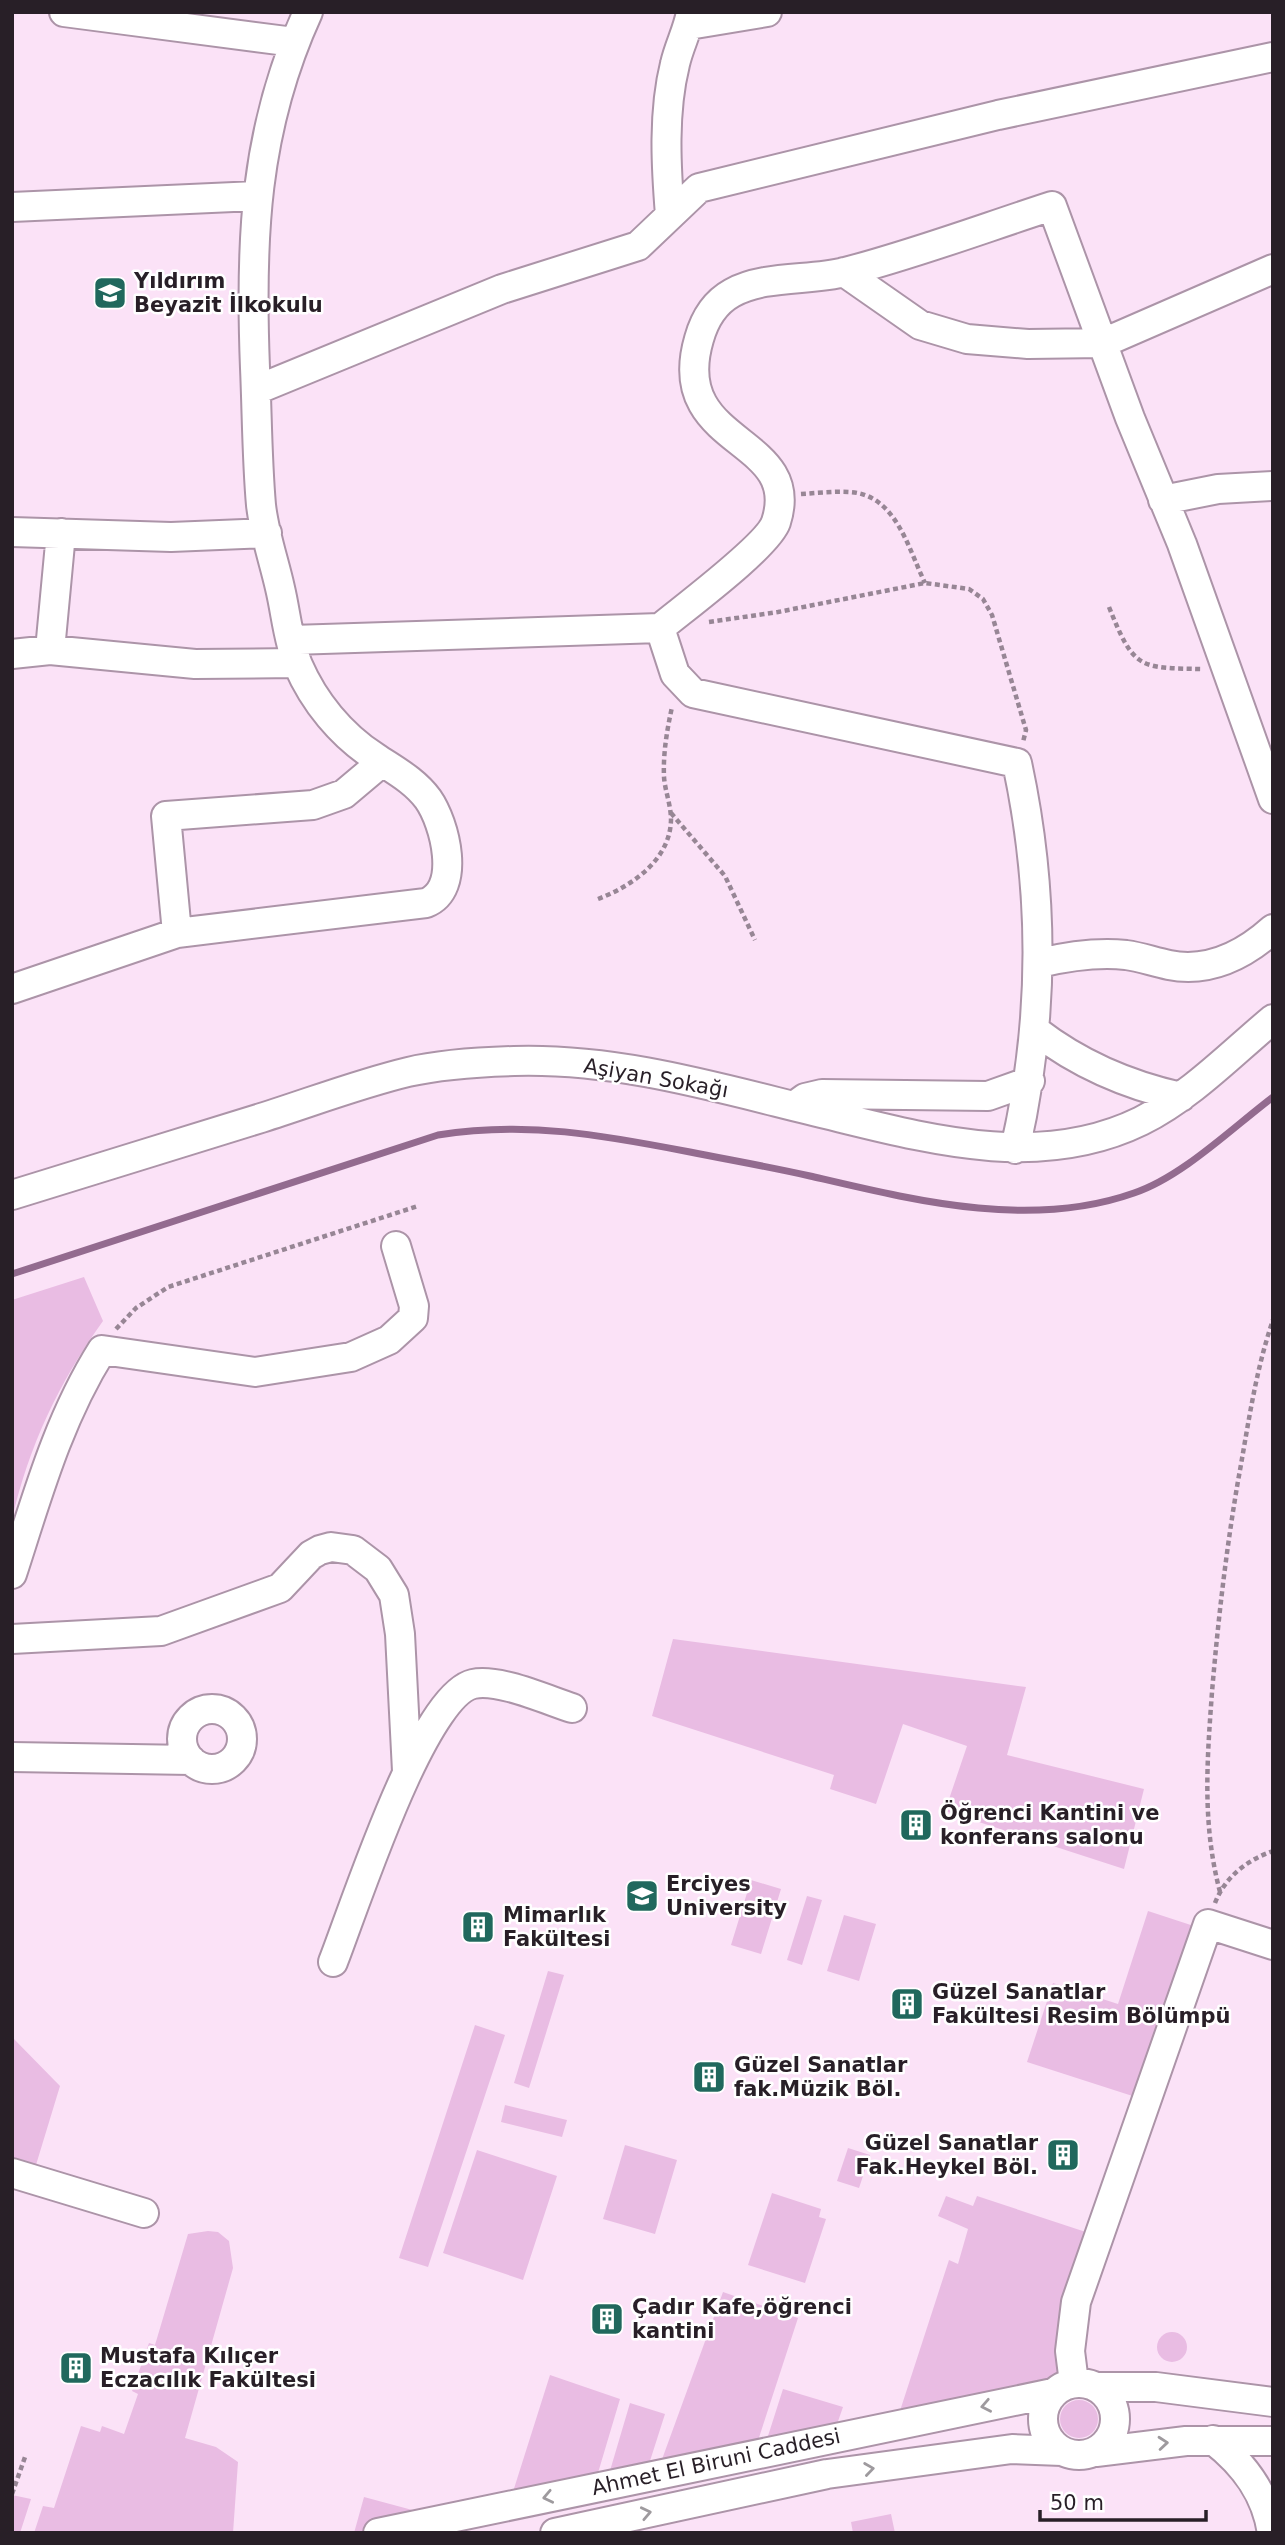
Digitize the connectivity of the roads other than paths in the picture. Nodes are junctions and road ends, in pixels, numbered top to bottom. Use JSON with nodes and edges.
{"nodes":[{"id":1,"x":64,"y":12,"type":"edge"},
{"id":2,"x":308,"y":12,"type":"edge"},
{"id":3,"x":767,"y":12,"type":"edge"},
{"id":4,"x":694,"y":17,"type":"edge"},
{"id":5,"x":294,"y":43,"type":"junction"},
{"id":6,"x":1273,"y":57,"type":"edge"},
{"id":7,"x":257,"y":195,"type":"junction"},
{"id":8,"x":12,"y":207,"type":"edge"},
{"id":9,"x":670,"y":215,"type":"junction"},
{"id":10,"x":1273,"y":269,"type":"edge"},
{"id":11,"x":844,"y":272,"type":"junction"},
{"id":12,"x":1103,"y":343,"type":"junction"},
{"id":13,"x":256,"y":390,"type":"junction"},
{"id":14,"x":1273,"y":486,"type":"edge"},
{"id":15,"x":1163,"y":500,"type":"junction"},
{"id":16,"x":12,"y":532,"type":"edge"},
{"id":17,"x":61,"y":533,"type":"junction"},
{"id":18,"x":267,"y":533,"type":"junction"},
{"id":19,"x":660,"y":628,"type":"junction"},
{"id":20,"x":50,"y":650,"type":"junction"},
{"id":21,"x":295,"y":651,"type":"junction"},
{"id":22,"x":12,"y":654,"type":"edge"},
{"id":23,"x":1264,"y":746,"type":"edge"},
{"id":24,"x":382,"y":762,"type":"junction"},
{"id":25,"x":1273,"y":799,"type":"edge"},
{"id":26,"x":1273,"y":929,"type":"edge"},
{"id":27,"x":177,"y":933,"type":"junction"},
{"id":28,"x":1040,"y":963,"type":"junction"},
{"id":29,"x":12,"y":989,"type":"edge"},
{"id":30,"x":1273,"y":1019,"type":"edge"},
{"id":31,"x":1036,"y":1031,"type":"junction"},
{"id":32,"x":1030,"y":1081,"type":"junction"},
{"id":33,"x":1181,"y":1097,"type":"junction"},
{"id":34,"x":793,"y":1106,"type":"junction"},
{"id":35,"x":1016,"y":1149,"type":"junction"},
{"id":36,"x":12,"y":1195,"type":"edge"},
{"id":37,"x":396,"y":1246,"type":"dead end"},
{"id":38,"x":12,"y":1574,"type":"edge"},
{"id":39,"x":12,"y":1639,"type":"edge"},
{"id":40,"x":572,"y":1708,"type":"dead end"},
{"id":41,"x":12,"y":1757,"type":"edge"},
{"id":42,"x":191,"y":1760,"type":"dead end"},
{"id":43,"x":407,"y":1771,"type":"junction"},
{"id":44,"x":1273,"y":1945,"type":"edge"},
{"id":45,"x":333,"y":1962,"type":"dead end"},
{"id":46,"x":12,"y":2173,"type":"edge"},
{"id":47,"x":144,"y":2213,"type":"dead end"},
{"id":48,"x":1074,"y":2388,"type":"junction"},
{"id":49,"x":1273,"y":2402,"type":"edge"},
{"id":50,"x":1213,"y":2440,"type":"junction"},
{"id":51,"x":1273,"y":2441,"type":"edge"},
{"id":52,"x":1062,"y":2452,"type":"junction"},
{"id":53,"x":1096,"y":2452,"type":"junction"},
{"id":54,"x":378,"y":2533,"type":"edge"},
{"id":55,"x":555,"y":2533,"type":"edge"},
{"id":56,"x":1272,"y":2533,"type":"edge"}],
"edges":[{"from":1,"to":5,"type":"street"},
{"from":2,"to":5,"type":"street"},
{"from":3,"to":4,"type":"street"},
{"from":4,"to":9,"type":"street"},
{"from":5,"to":7,"type":"street"},
{"from":6,"to":9,"type":"street"},
{"from":7,"to":8,"type":"street"},
{"from":7,"to":13,"type":"street"},
{"from":9,"to":13,"type":"street"},
{"from":10,"to":12,"type":"street"},
{"from":11,"to":12,"type":"street"},
{"from":11,"to":12,"type":"street"},
{"from":11,"to":19,"type":"street"},
{"from":12,"to":15,"type":"street"},
{"from":13,"to":18,"type":"street"},
{"from":14,"to":15,"type":"street"},
{"from":15,"to":23,"type":"street"},
{"from":16,"to":17,"type":"street"},
{"from":17,"to":18,"type":"street"},
{"from":17,"to":20,"type":"street"},
{"from":18,"to":21,"type":"street"},
{"from":19,"to":21,"type":"street"},
{"from":19,"to":28,"type":"street"},
{"from":20,"to":21,"type":"street"},
{"from":20,"to":22,"type":"street"},
{"from":21,"to":24,"type":"street"},
{"from":23,"to":25,"type":"street"},
{"from":24,"to":27,"type":"street"},
{"from":24,"to":27,"type":"street"},
{"from":26,"to":28,"type":"street"},
{"from":27,"to":29,"type":"street"},
{"from":28,"to":31,"type":"street"},
{"from":30,"to":33,"type":"street","name":"Aşiyan Sokağı"},
{"from":31,"to":32,"type":"street"},
{"from":31,"to":33,"type":"street"},
{"from":32,"to":34,"type":"street"},
{"from":32,"to":35,"type":"street"},
{"from":33,"to":35,"type":"street","name":"Aşiyan Sokağı"},
{"from":34,"to":35,"type":"street","name":"Aşiyan Sokağı"},
{"from":34,"to":36,"type":"street","name":"Aşiyan Sokağı"},
{"from":37,"to":38,"type":"street"},
{"from":39,"to":43,"type":"street"},
{"from":40,"to":43,"type":"street"},
{"from":41,"to":42,"type":"street"},
{"from":43,"to":45,"type":"street"},
{"from":44,"to":48,"type":"street"},
{"from":46,"to":47,"type":"street"},
{"from":48,"to":49,"type":"street","name":"Ahmet El Biruni Caddesi"},
{"from":48,"to":52,"type":"street"},
{"from":48,"to":53,"type":"street"},
{"from":48,"to":54,"type":"street","name":"Ahmet El Biruni Caddesi","one_way":true},
{"from":50,"to":51,"type":"street"},
{"from":53,"to":50,"type":"street","one_way":true},
{"from":50,"to":56,"type":"street"},
{"from":52,"to":53,"type":"street"},
{"from":55,"to":52,"type":"street","name":"Ahmet El Biruni Caddesi","one_way":true}]}
